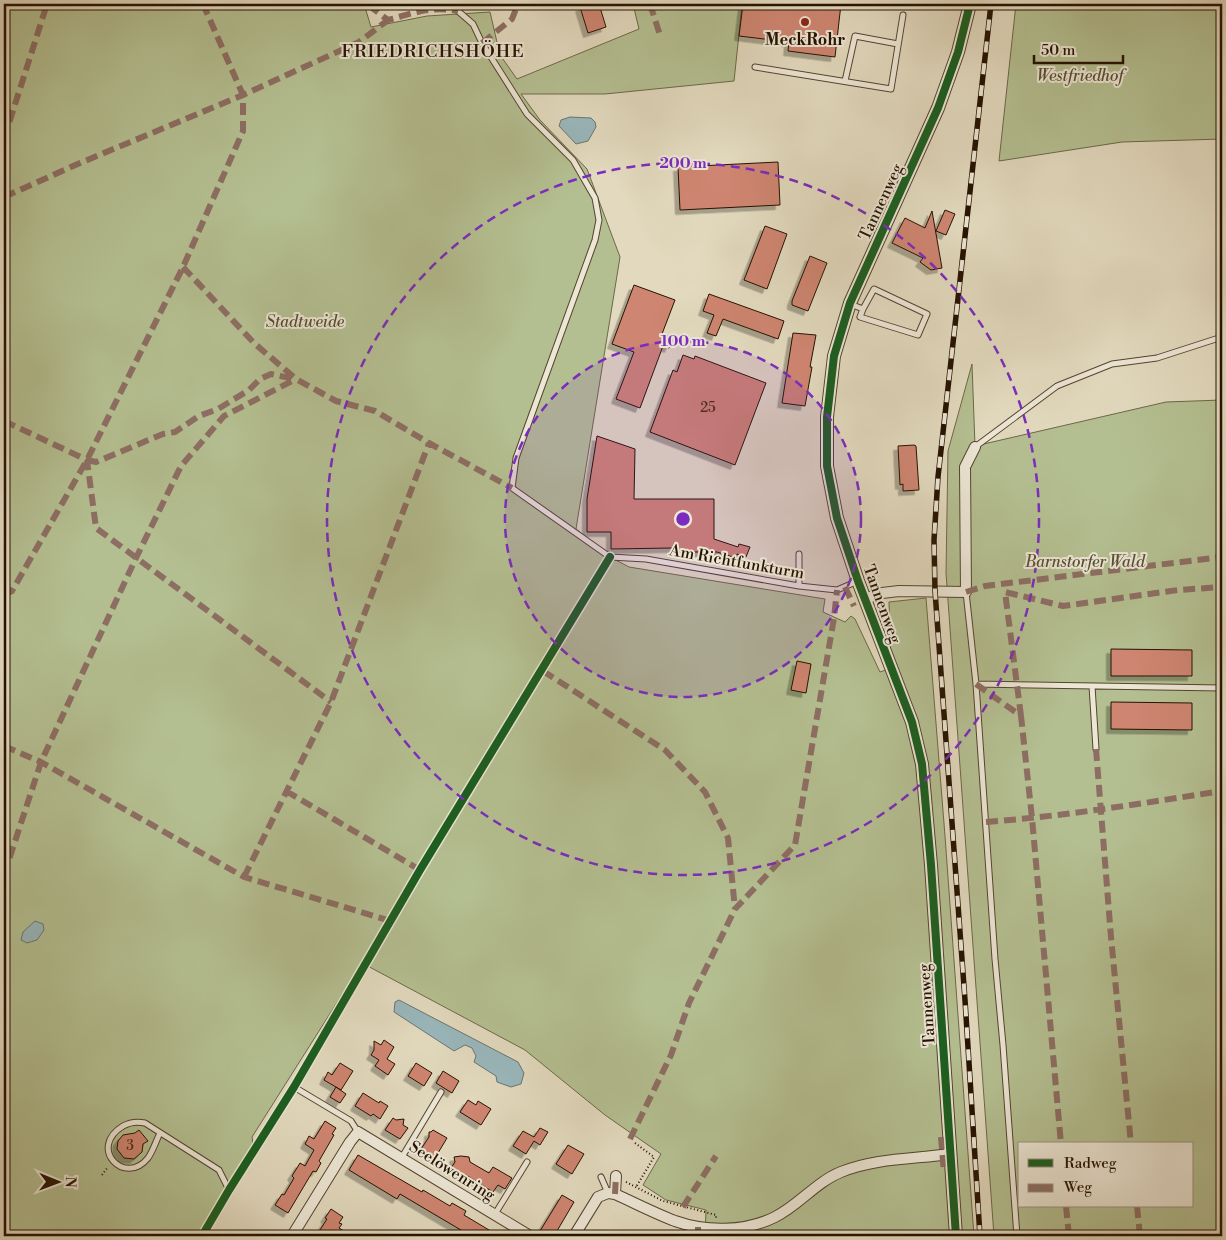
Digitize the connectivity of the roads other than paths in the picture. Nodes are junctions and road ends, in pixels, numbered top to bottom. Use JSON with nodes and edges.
{"nodes":[{"id":1,"x":970,"y":4,"type":"edge"},
{"id":2,"x":458,"y":11,"type":"dead end"},
{"id":3,"x":903,"y":15,"type":"dead end"},
{"id":4,"x":898,"y":44,"type":"junction"},
{"id":5,"x":755,"y":67,"type":"dead end"},
{"id":6,"x":845,"y":81,"type":"junction"},
{"id":7,"x":850,"y":303,"type":"junction"},
{"id":8,"x":863,"y":309,"type":"junction"},
{"id":9,"x":1222,"y":337,"type":"edge"},
{"id":10,"x":974,"y":447,"type":"joint"},
{"id":11,"x":798,"y":554,"type":"dead end"},
{"id":12,"x":858,"y":581,"type":"junction"},
{"id":13,"x":799,"y":586,"type":"junction"},
{"id":14,"x":966,"y":592,"type":"junction"},
{"id":15,"x":865,"y":599,"type":"junction"},
{"id":16,"x":976,"y":684,"type":"junction"},
{"id":17,"x":1092,"y":686,"type":"junction"},
{"id":18,"x":1222,"y":688,"type":"edge"},
{"id":19,"x":1096,"y":748,"type":"dead end"},
{"id":20,"x":294,"y":1087,"type":"dead end"},
{"id":21,"x":441,"y":1092,"type":"dead end"},
{"id":22,"x":358,"y":1132,"type":"junction"},
{"id":23,"x":160,"y":1133,"type":"junction"},
{"id":24,"x":950,"y":1154,"type":"junction"},
{"id":25,"x":402,"y":1157,"type":"junction"},
{"id":26,"x":527,"y":1162,"type":"dead end"},
{"id":27,"x":616,"y":1176,"type":"road end"},
{"id":28,"x":601,"y":1177,"type":"dead end"},
{"id":29,"x":229,"y":1190,"type":"dead end"},
{"id":30,"x":611,"y":1193,"type":"junction"},
{"id":31,"x":494,"y":1214,"type":"junction"},
{"id":32,"x":698,"y":1232,"type":"edge"},
{"id":33,"x":293,"y":1236,"type":"edge"},
{"id":34,"x":530,"y":1236,"type":"edge"},
{"id":35,"x":574,"y":1236,"type":"edge"},
{"id":36,"x":956,"y":1236,"type":"edge"},
{"id":37,"x":1017,"y":1236,"type":"edge"}],
"edges":[{"from":1,"to":7,"type":"street","name":"Tannenweg"},
{"from":2,"to":13,"type":"lane","name":"Am Richtfunkturm"},
{"from":3,"to":4,"type":"lane"},
{"from":4,"to":6,"type":"lane"},
{"from":4,"to":6,"type":"lane"},
{"from":5,"to":6,"type":"lane"},
{"from":7,"to":8,"type":"lane"},
{"from":7,"to":12,"type":"street","name":"Tannenweg"},
{"from":8,"to":8,"type":"lane"},
{"from":9,"to":10,"type":"lane"},
{"from":10,"to":14,"type":"street"},
{"from":11,"to":13,"type":"lane"},
{"from":12,"to":13,"type":"lane","name":"Am Richtfunkturm"},
{"from":12,"to":15,"type":"street","name":"Tannenweg"},
{"from":14,"to":15,"type":"street"},
{"from":14,"to":16,"type":"lane"},
{"from":15,"to":24,"type":"street","name":"Tannenweg"},
{"from":16,"to":17,"type":"lane"},
{"from":16,"to":37,"type":"lane"},
{"from":17,"to":18,"type":"lane"},
{"from":17,"to":19,"type":"lane"},
{"from":20,"to":22,"type":"lane","name":"Seelöwenring"},
{"from":21,"to":25,"type":"lane"},
{"from":22,"to":25,"type":"street","name":"Seelöwenring"},
{"from":22,"to":33,"type":"street"},
{"from":23,"to":23,"type":"lane"},
{"from":23,"to":29,"type":"lane"},
{"from":24,"to":32,"type":"street"},
{"from":24,"to":36,"type":"street","name":"Tannenweg"},
{"from":25,"to":31,"type":"street","name":"Seelöwenring"},
{"from":26,"to":31,"type":"lane"},
{"from":27,"to":30,"type":"street"},
{"from":28,"to":30,"type":"lane"},
{"from":30,"to":32,"type":"street"},
{"from":30,"to":35,"type":"street"},
{"from":31,"to":34,"type":"street","name":"Seelöwenring"}]}
